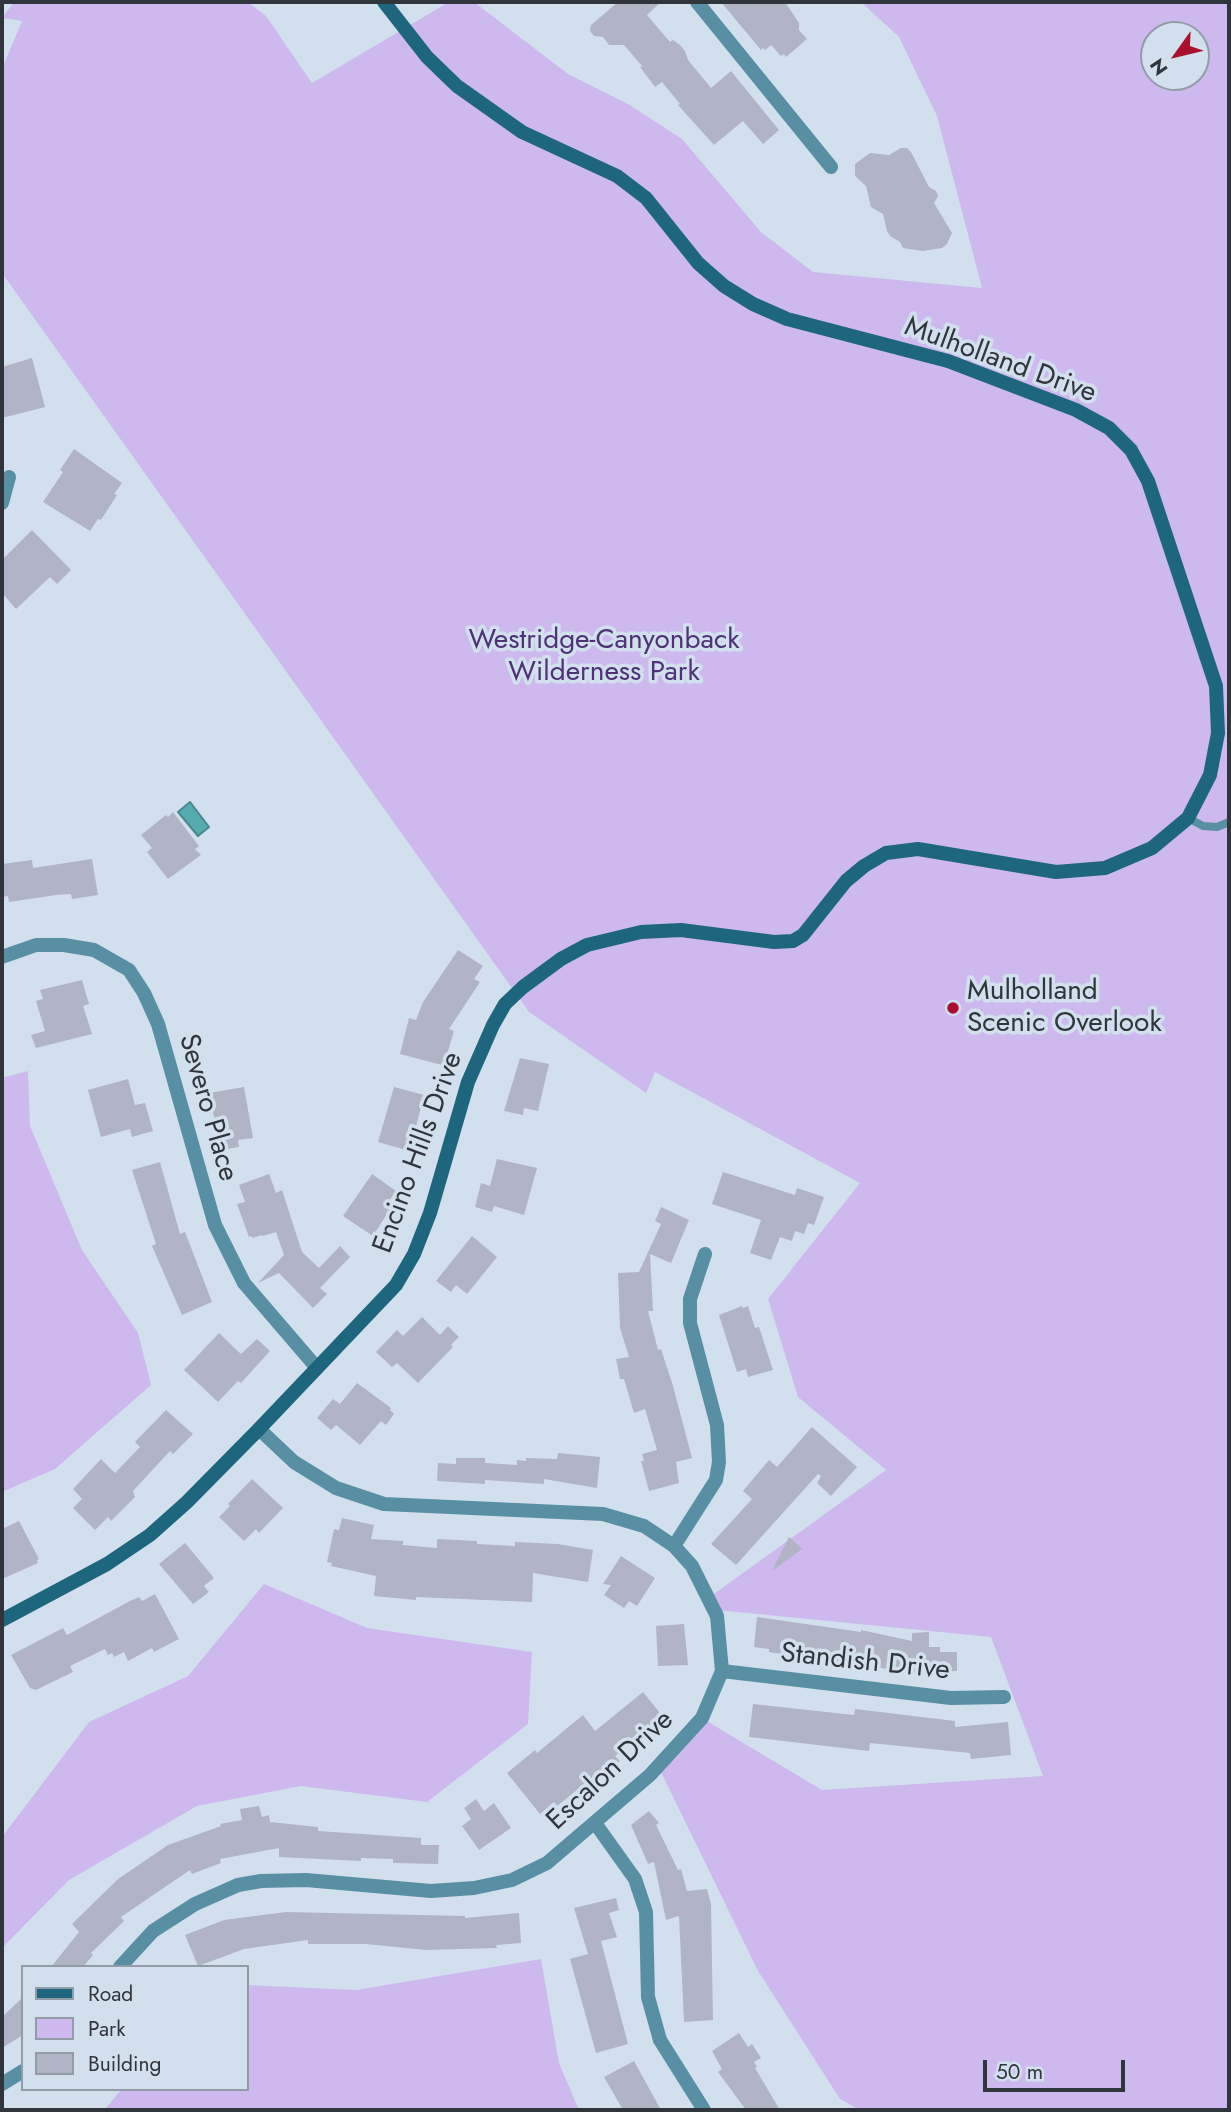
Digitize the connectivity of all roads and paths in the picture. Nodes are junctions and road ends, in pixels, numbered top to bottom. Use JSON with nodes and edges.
{"nodes":[{"id":1,"x":384,"y":2,"type":"edge"},
{"id":2,"x":697,"y":2,"type":"edge"},
{"id":3,"x":831,"y":167,"type":"dead end"},
{"id":4,"x":9,"y":477,"type":"dead end"},
{"id":5,"x":2,"y":503,"type":"edge"},
{"id":6,"x":1188,"y":818,"type":"junction"},
{"id":7,"x":1229,"y":822,"type":"edge"},
{"id":8,"x":799,"y":939,"type":"joint"},
{"id":9,"x":2,"y":957,"type":"edge"},
{"id":10,"x":705,"y":1254,"type":"dead end"},
{"id":11,"x":317,"y":1368,"type":"junction"},
{"id":12,"x":259,"y":1429,"type":"junction"},
{"id":13,"x":674,"y":1546,"type":"junction"},
{"id":14,"x":2,"y":1620,"type":"edge"},
{"id":15,"x":722,"y":1671,"type":"junction"},
{"id":16,"x":1004,"y":1697,"type":"dead end"},
{"id":17,"x":595,"y":1823,"type":"junction"},
{"id":18,"x":122,"y":1965,"type":"edge"},
{"id":19,"x":21,"y":2072,"type":"edge"},
{"id":20,"x":2,"y":2084,"type":"edge"},
{"id":21,"x":704,"y":2110,"type":"edge"}],
"edges":[{"from":1,"to":6,"type":"main road","name":"Mulholland Drive"},
{"from":2,"to":3,"type":"street"},
{"from":4,"to":5,"type":"street"},
{"from":6,"to":7,"type":"lane"},
{"from":6,"to":8,"type":"main road","name":"Mulholland Drive"},
{"from":8,"to":11,"type":"main road","name":"Encino Hills Drive"},
{"from":9,"to":11,"type":"street","name":"Severo Place"},
{"from":10,"to":13,"type":"street"},
{"from":11,"to":12,"type":"main road","name":"Encino Hills Drive"},
{"from":12,"to":13,"type":"street","name":"Escalon Drive"},
{"from":12,"to":14,"type":"main road","name":"Encino Hills Drive"},
{"from":13,"to":15,"type":"street","name":"Escalon Drive"},
{"from":15,"to":16,"type":"street","name":"Standish Drive"},
{"from":15,"to":17,"type":"street","name":"Escalon Drive"},
{"from":17,"to":18,"type":"street","name":"Escalon Drive"},
{"from":17,"to":21,"type":"street"},
{"from":19,"to":20,"type":"street"}]}
